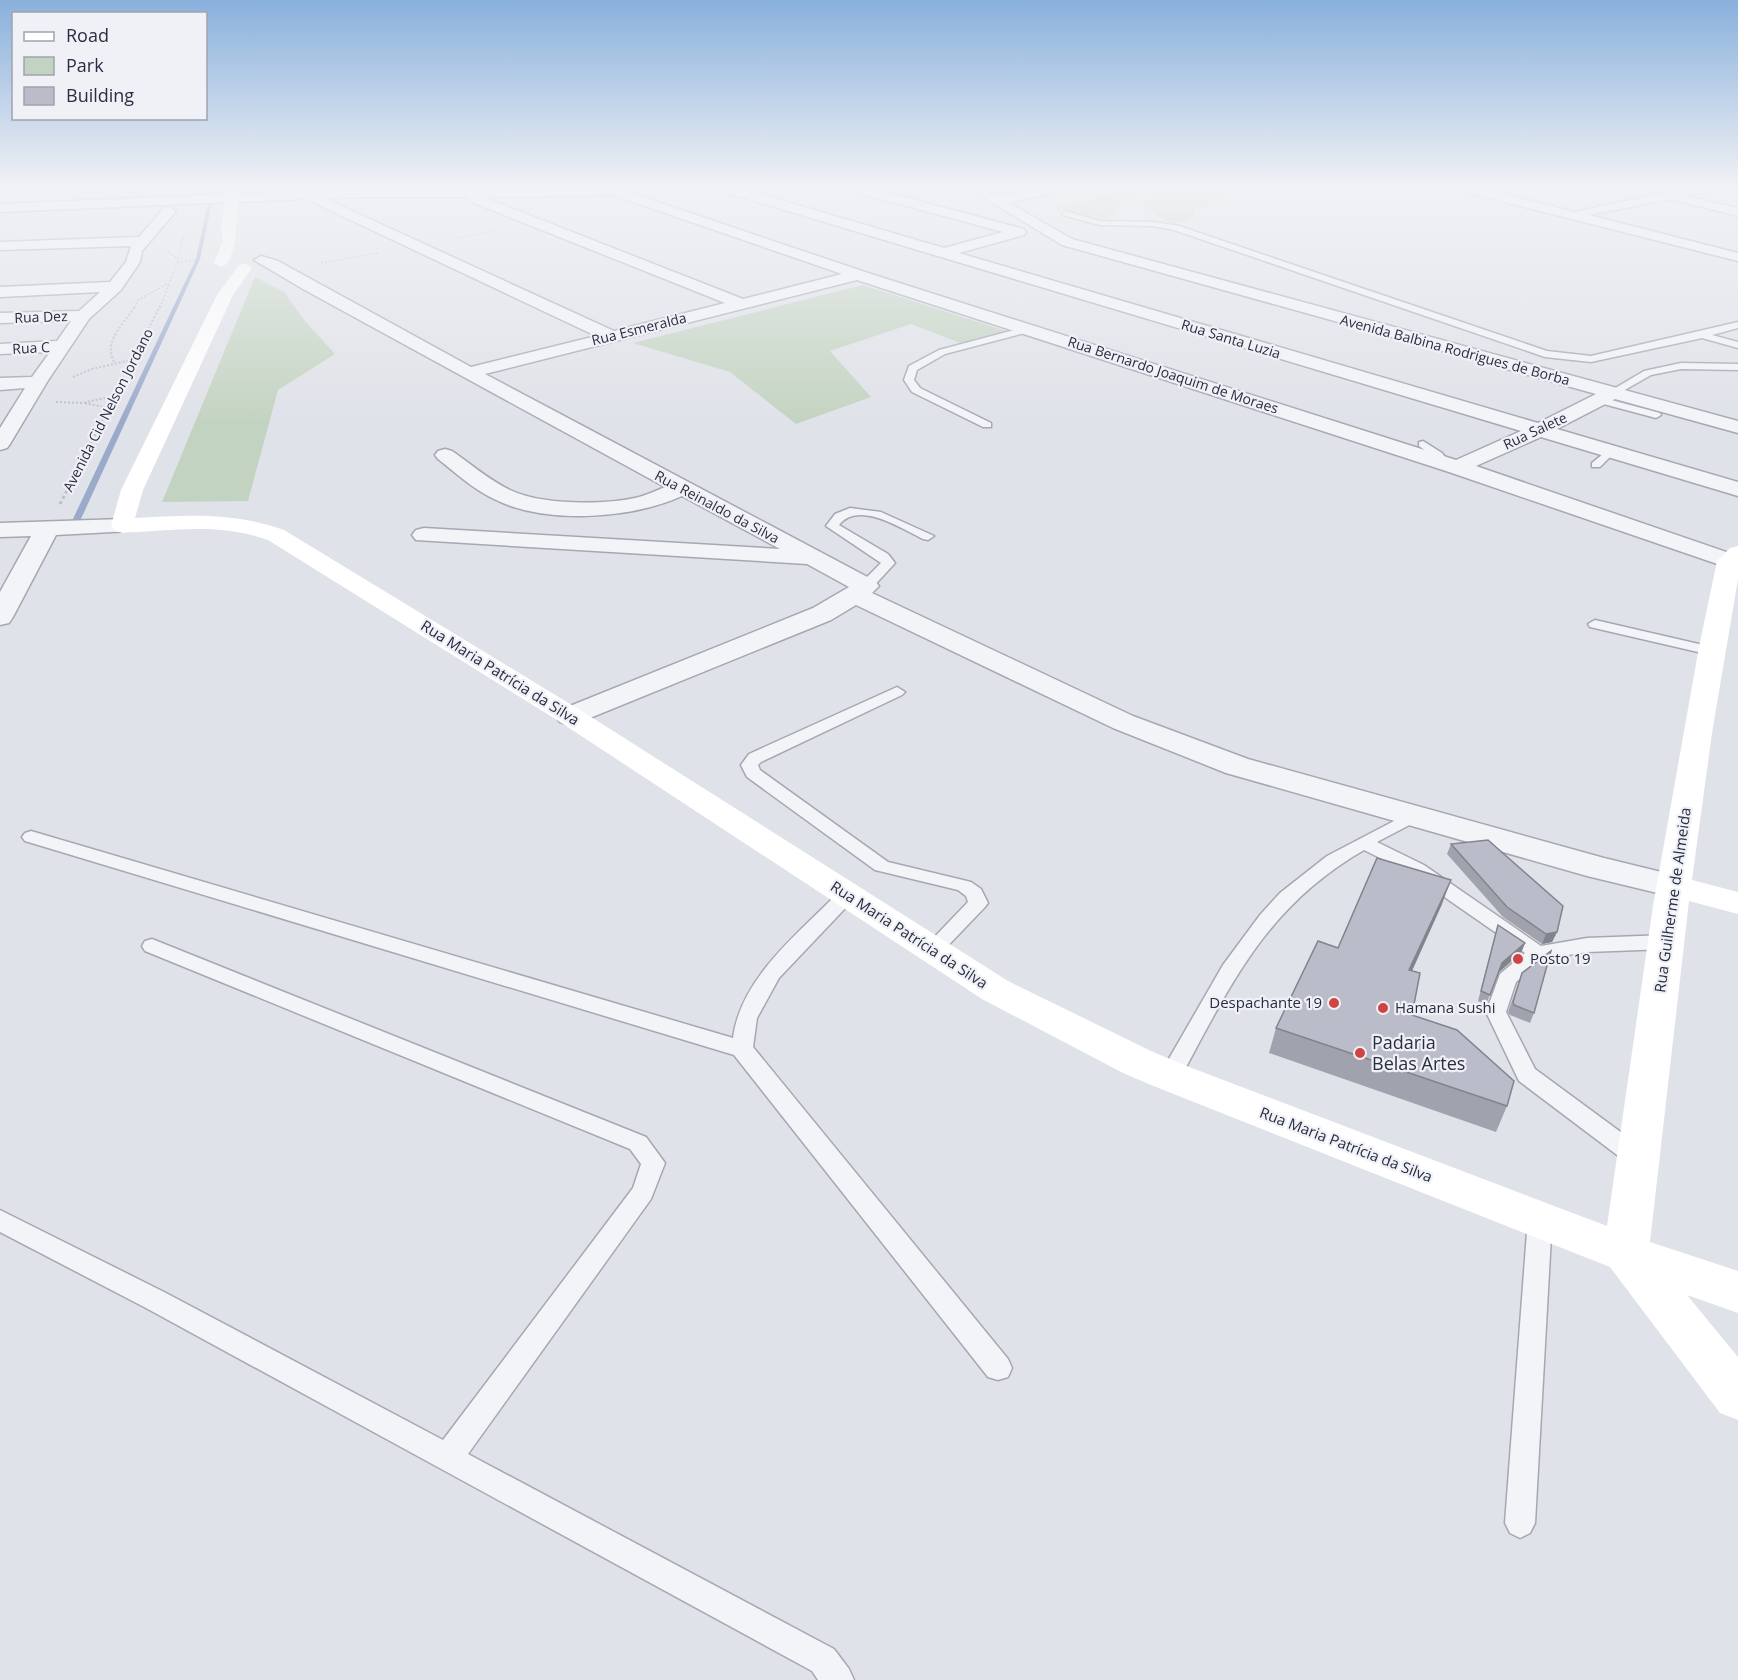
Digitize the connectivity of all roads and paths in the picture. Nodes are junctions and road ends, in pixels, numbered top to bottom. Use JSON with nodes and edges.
{"nodes":[{"id":1,"x":130,"y":266,"type":"edge"},
{"id":2,"x":175,"y":266,"type":"edge"},
{"id":3,"x":220,"y":266,"type":"edge"},
{"id":4,"x":241,"y":266,"type":"edge"},
{"id":5,"x":274,"y":266,"type":"edge"},
{"id":6,"x":461,"y":266,"type":"edge"},
{"id":7,"x":648,"y":266,"type":"edge"},
{"id":8,"x":835,"y":266,"type":"edge"},
{"id":9,"x":889,"y":266,"type":"edge"},
{"id":10,"x":987,"y":266,"type":"edge"},
{"id":11,"x":1152,"y":266,"type":"edge"},
{"id":12,"x":1285,"y":266,"type":"edge"},
{"id":13,"x":859,"y":275,"type":"junction"},
{"id":14,"x":168,"y":284,"type":"junction"},
{"id":15,"x":115,"y":288,"type":"junction"},
{"id":16,"x":0,"y":292,"type":"edge"},
{"id":17,"x":225,"y":295,"type":"junction"},
{"id":18,"x":741,"y":304,"type":"junction"},
{"id":19,"x":82,"y":316,"type":"junction"},
{"id":20,"x":0,"y":318,"type":"edge"},
{"id":21,"x":1738,"y":325,"type":"edge"},
{"id":22,"x":1029,"y":329,"type":"junction"},
{"id":23,"x":1702,"y":335,"type":"junction"},
{"id":24,"x":611,"y":336,"type":"junction"},
{"id":25,"x":1738,"y":345,"type":"edge"},
{"id":26,"x":62,"y":346,"type":"junction"},
{"id":27,"x":0,"y":350,"type":"edge"},
{"id":28,"x":132,"y":360,"type":"junction"},
{"id":29,"x":115,"y":363,"type":"junction"},
{"id":30,"x":1738,"y":367,"type":"edge"},
{"id":31,"x":469,"y":373,"type":"junction"},
{"id":32,"x":66,"y":381,"type":"dead end"},
{"id":33,"x":38,"y":382,"type":"junction"},
{"id":34,"x":0,"y":384,"type":"edge"},
{"id":35,"x":114,"y":396,"type":"junction"},
{"id":36,"x":1606,"y":396,"type":"junction"},
{"id":37,"x":53,"y":399,"type":"dead end"},
{"id":38,"x":82,"y":403,"type":"junction"},
{"id":39,"x":108,"y":408,"type":"junction"},
{"id":40,"x":1656,"y":415,"type":"dead end"},
{"id":41,"x":987,"y":424,"type":"dead end"},
{"id":42,"x":1738,"y":427,"type":"edge"},
{"id":43,"x":1538,"y":431,"type":"junction"},
{"id":44,"x":0,"y":444,"type":"edge"},
{"id":45,"x":1424,"y":444,"type":"dead end"},
{"id":46,"x":445,"y":455,"type":"dead end"},
{"id":47,"x":1450,"y":465,"type":"junction"},
{"id":48,"x":682,"y":488,"type":"junction"},
{"id":49,"x":1738,"y":489,"type":"edge"},
{"id":50,"x":123,"y":526,"type":"junction"},
{"id":51,"x":48,"y":529,"type":"junction"},
{"id":52,"x":0,"y":530,"type":"edge"},
{"id":53,"x":424,"y":535,"type":"dead end"},
{"id":54,"x":928,"y":536,"type":"dead end"},
{"id":55,"x":1734,"y":557,"type":"edge"},
{"id":56,"x":813,"y":558,"type":"junction"},
{"id":57,"x":860,"y":590,"type":"junction"},
{"id":58,"x":0,"y":617,"type":"edge"},
{"id":59,"x":1595,"y":624,"type":"dead end"},
{"id":60,"x":1711,"y":651,"type":"junction"},
{"id":61,"x":897,"y":692,"type":"dead end"},
{"id":62,"x":570,"y":716,"type":"junction"},
{"id":63,"x":1415,"y":816,"type":"junction"},
{"id":64,"x":31,"y":837,"type":"dead end"},
{"id":65,"x":1364,"y":843,"type":"junction"},
{"id":66,"x":1674,"y":886,"type":"junction"},
{"id":67,"x":847,"y":895,"type":"junction"},
{"id":68,"x":1738,"y":903,"type":"edge"},
{"id":69,"x":1666,"y":942,"type":"junction"},
{"id":70,"x":152,"y":946,"type":"dead end"},
{"id":71,"x":932,"y":950,"type":"junction"},
{"id":72,"x":1538,"y":953,"type":"junction"},
{"id":73,"x":742,"y":1049,"type":"junction"},
{"id":74,"x":1170,"y":1076,"type":"junction"},
{"id":75,"x":1638,"y":1156,"type":"junction"},
{"id":76,"x":1540,"y":1219,"type":"junction"},
{"id":77,"x":0,"y":1220,"type":"edge"},
{"id":78,"x":1626,"y":1252,"type":"junction"},
{"id":79,"x":1738,"y":1292,"type":"edge"},
{"id":80,"x":998,"y":1368,"type":"dead end"},
{"id":81,"x":1738,"y":1396,"type":"edge"},
{"id":82,"x":448,"y":1457,"type":"junction"},
{"id":83,"x":1520,"y":1523,"type":"dead end"},
{"id":84,"x":838,"y":1680,"type":"edge"}],
"edges":[{"from":1,"to":15,"type":"street"},
{"from":2,"to":14,"type":"path","name":"Avenida Cid Nelson Jordano"},
{"from":3,"to":17,"type":"street"},
{"from":4,"to":17,"type":"street"},
{"from":5,"to":31,"type":"street","name":"Rua Reinaldo da Silva"},
{"from":6,"to":24,"type":"street"},
{"from":7,"to":18,"type":"street"},
{"from":8,"to":13,"type":"street","name":"Rua Bernardo Joaquim de Moraes"},
{"from":9,"to":13,"type":"street","name":"Rua Esmeralda"},
{"from":10,"to":43,"type":"street","name":"Rua Santa Luzia"},
{"from":11,"to":36,"type":"street","name":"Avenida Balbina Rodrigues de Borba"},
{"from":12,"to":23,"type":"lane"},
{"from":13,"to":18,"type":"street","name":"Rua Esmeralda"},
{"from":13,"to":22,"type":"street","name":"Rua Bernardo Joaquim de Moraes"},
{"from":14,"to":28,"type":"path","name":"Avenida Cid Nelson Jordano"},
{"from":14,"to":29,"type":"path"},
{"from":15,"to":16,"type":"street"},
{"from":15,"to":19,"type":"street"},
{"from":17,"to":50,"type":"street"},
{"from":18,"to":24,"type":"street","name":"Rua Esmeralda"},
{"from":19,"to":20,"type":"street","name":"Rua Dez"},
{"from":19,"to":26,"type":"street"},
{"from":21,"to":23,"type":"lane"},
{"from":22,"to":41,"type":"lane"},
{"from":22,"to":47,"type":"street","name":"Rua Bernardo Joaquim de Moraes"},
{"from":23,"to":25,"type":"lane"},
{"from":24,"to":31,"type":"street","name":"Rua Esmeralda"},
{"from":26,"to":27,"type":"street","name":"Rua C"},
{"from":26,"to":33,"type":"street"},
{"from":28,"to":29,"type":"path"},
{"from":28,"to":35,"type":"path","name":"Avenida Cid Nelson Jordano"},
{"from":29,"to":32,"type":"path"},
{"from":30,"to":36,"type":"lane"},
{"from":31,"to":48,"type":"street","name":"Rua Reinaldo da Silva"},
{"from":33,"to":34,"type":"street"},
{"from":33,"to":44,"type":"street"},
{"from":35,"to":38,"type":"path"},
{"from":35,"to":39,"type":"path","name":"Avenida Cid Nelson Jordano"},
{"from":36,"to":40,"type":"lane"},
{"from":36,"to":42,"type":"street","name":"Avenida Balbina Rodrigues de Borba"},
{"from":36,"to":43,"type":"street","name":"Rua Salete"},
{"from":37,"to":38,"type":"path"},
{"from":38,"to":39,"type":"path"},
{"from":39,"to":51,"type":"path","name":"Avenida Cid Nelson Jordano"},
{"from":43,"to":47,"type":"street","name":"Rua Salete"},
{"from":43,"to":49,"type":"street","name":"Rua Santa Luzia"},
{"from":45,"to":47,"type":"lane"},
{"from":46,"to":48,"type":"street"},
{"from":47,"to":55,"type":"street","name":"Rua Bernardo Joaquim de Moraes"},
{"from":48,"to":56,"type":"street","name":"Rua Reinaldo da Silva"},
{"from":50,"to":51,"type":"street"},
{"from":50,"to":62,"type":"street","name":"Rua Maria Patrícia da Silva"},
{"from":51,"to":52,"type":"street"},
{"from":51,"to":58,"type":"street"},
{"from":53,"to":56,"type":"street"},
{"from":54,"to":57,"type":"lane"},
{"from":55,"to":60,"type":"street","name":"Rua Guilherme de Almeida"},
{"from":56,"to":57,"type":"street","name":"Rua Reinaldo da Silva"},
{"from":57,"to":62,"type":"street"},
{"from":57,"to":63,"type":"street","name":"Rua Reinaldo da Silva"},
{"from":59,"to":60,"type":"lane"},
{"from":60,"to":66,"type":"street","name":"Rua Guilherme de Almeida"},
{"from":61,"to":71,"type":"lane"},
{"from":62,"to":67,"type":"street","name":"Rua Maria Patrícia da Silva"},
{"from":63,"to":65,"type":"lane"},
{"from":63,"to":66,"type":"street","name":"Rua Reinaldo da Silva"},
{"from":64,"to":73,"type":"lane"},
{"from":65,"to":72,"type":"lane"},
{"from":65,"to":74,"type":"lane"},
{"from":66,"to":68,"type":"street"},
{"from":66,"to":69,"type":"street","name":"Rua Guilherme de Almeida"},
{"from":67,"to":71,"type":"street","name":"Rua Maria Patrícia da Silva"},
{"from":67,"to":73,"type":"lane"},
{"from":69,"to":72,"type":"lane"},
{"from":69,"to":75,"type":"street","name":"Rua Guilherme de Almeida"},
{"from":70,"to":82,"type":"lane"},
{"from":71,"to":74,"type":"street","name":"Rua Maria Patrícia da Silva"},
{"from":72,"to":75,"type":"lane"},
{"from":73,"to":80,"type":"lane"},
{"from":74,"to":76,"type":"street","name":"Rua Maria Patrícia da Silva"},
{"from":75,"to":78,"type":"street","name":"Rua Guilherme de Almeida"},
{"from":76,"to":78,"type":"street","name":"Rua Maria Patrícia da Silva"},
{"from":76,"to":83,"type":"lane"},
{"from":77,"to":82,"type":"lane"},
{"from":78,"to":79,"type":"street","name":"Rua Maria Patrícia da Silva"},
{"from":78,"to":81,"type":"street"},
{"from":82,"to":84,"type":"lane"}]}
